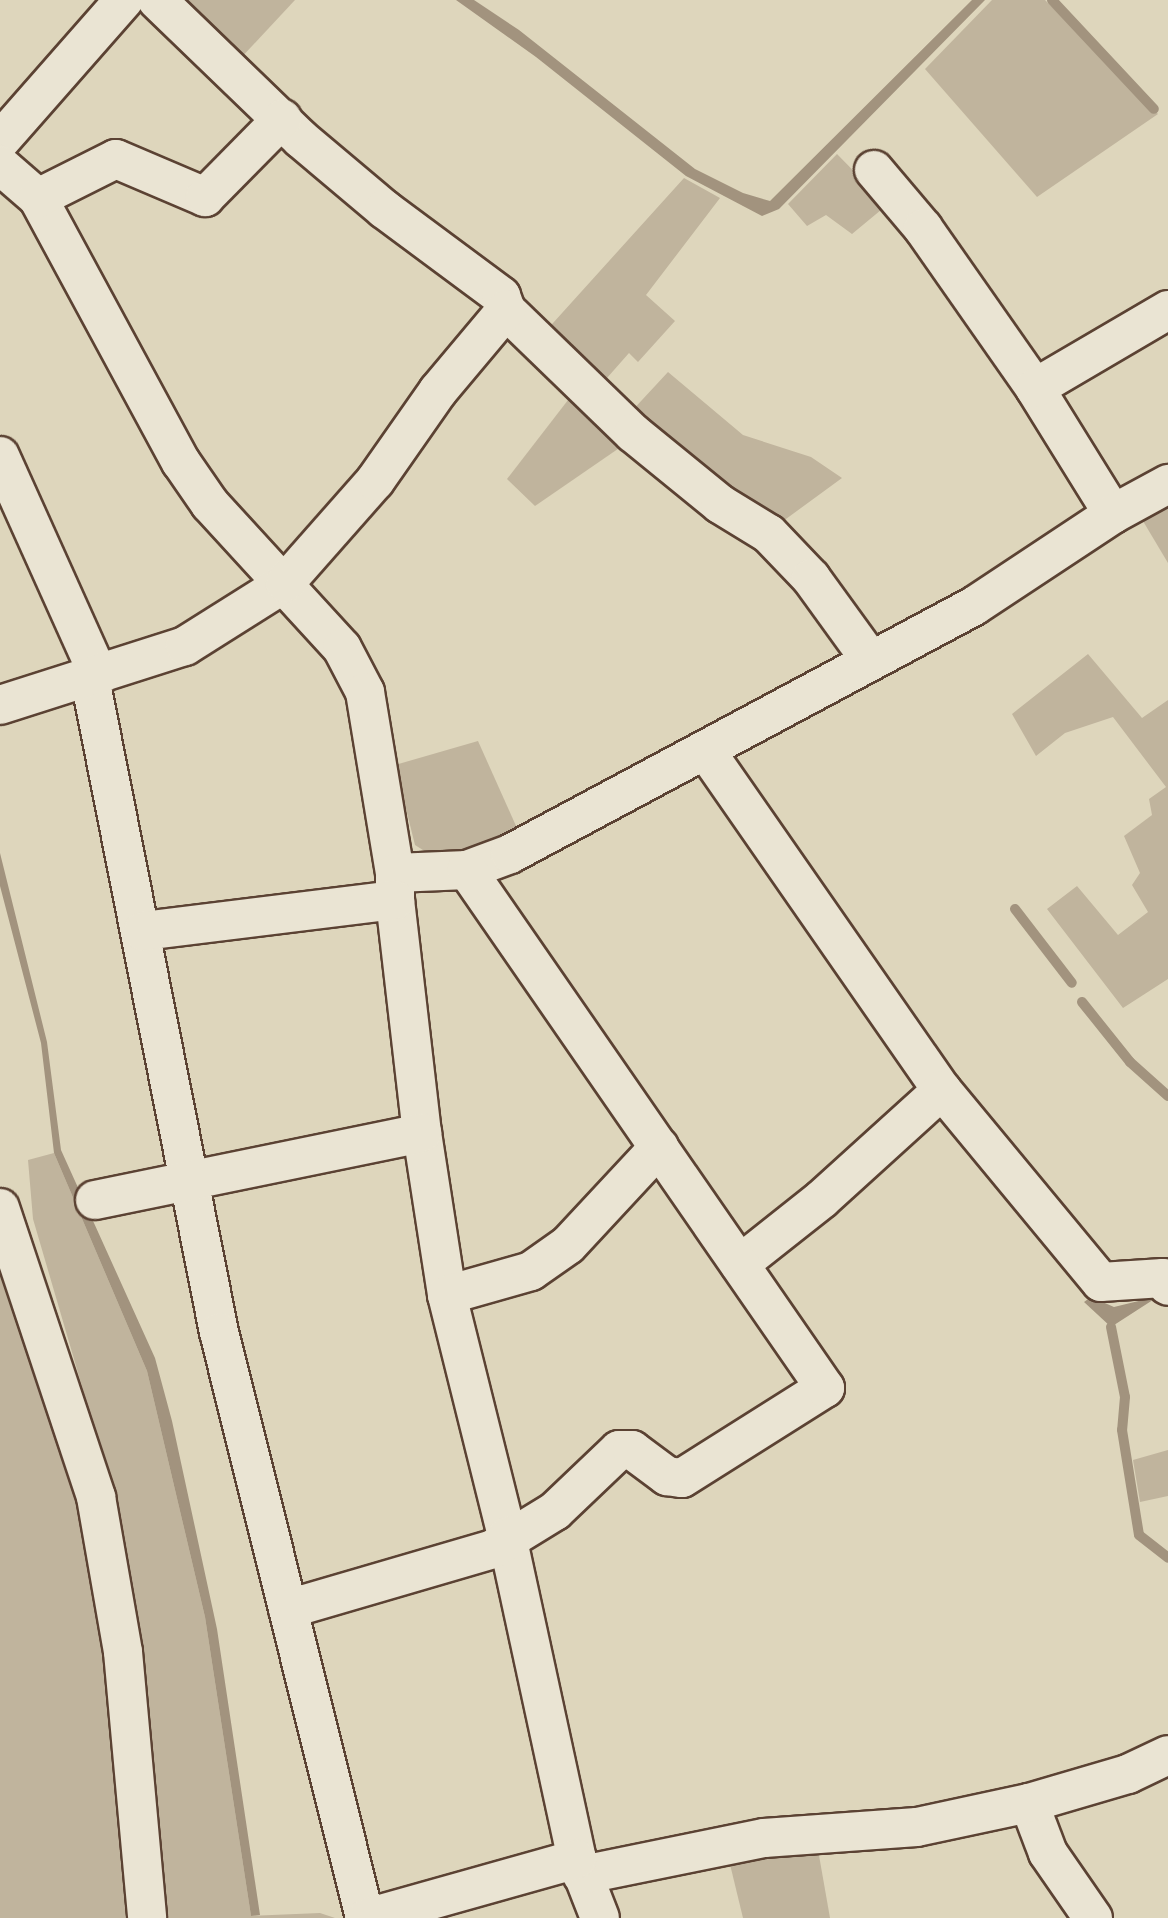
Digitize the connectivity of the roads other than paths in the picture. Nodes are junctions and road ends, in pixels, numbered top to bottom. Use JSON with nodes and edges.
{"nodes":[{"id":1,"x":124,"y":0,"type":"edge"},
{"id":2,"x":156,"y":0,"type":"edge"},
{"id":3,"x":282,"y":120,"type":"junction"},
{"id":4,"x":0,"y":142,"type":"edge"},
{"id":5,"x":0,"y":165,"type":"edge"},
{"id":6,"x":874,"y":170,"type":"dead end"},
{"id":7,"x":38,"y":198,"type":"junction"},
{"id":8,"x":506,"y":310,"type":"junction"},
{"id":9,"x":1168,"y":310,"type":"edge"},
{"id":10,"x":1035,"y":388,"type":"junction"},
{"id":11,"x":0,"y":456,"type":"edge"},
{"id":12,"x":1168,"y":484,"type":"edge"},
{"id":13,"x":1113,"y":514,"type":"junction"},
{"id":14,"x":285,"y":583,"type":"junction"},
{"id":15,"x":871,"y":662,"type":"junction"},
{"id":16,"x":95,"y":677,"type":"junction"},
{"id":17,"x":0,"y":705,"type":"edge"},
{"id":18,"x":706,"y":751,"type":"junction"},
{"id":19,"x":467,"y":870,"type":"junction"},
{"id":20,"x":395,"y":887,"type":"junction"},
{"id":21,"x":143,"y":931,"type":"junction"},
{"id":22,"x":942,"y":1090,"type":"junction"},
{"id":23,"x":422,"y":1133,"type":"junction"},
{"id":24,"x":659,"y":1147,"type":"junction"},
{"id":25,"x":189,"y":1180,"type":"junction"},
{"id":26,"x":95,"y":1200,"type":"dead end"},
{"id":27,"x":0,"y":1208,"type":"edge"},
{"id":28,"x":740,"y":1264,"type":"junction"},
{"id":29,"x":1168,"y":1286,"type":"edge"},
{"id":30,"x":447,"y":1295,"type":"junction"},
{"id":31,"x":507,"y":1536,"type":"junction"},
{"id":32,"x":288,"y":1609,"type":"junction"},
{"id":33,"x":1168,"y":1755,"type":"edge"},
{"id":34,"x":1029,"y":1802,"type":"junction"},
{"id":35,"x":579,"y":1867,"type":"junction"},
{"id":36,"x":146,"y":1918,"type":"edge"},
{"id":37,"x":366,"y":1918,"type":"edge"},
{"id":38,"x":600,"y":1918,"type":"edge"},
{"id":39,"x":1093,"y":1918,"type":"edge"}],
"edges":[{"from":1,"to":4,"type":"street"},
{"from":2,"to":3,"type":"street"},
{"from":3,"to":7,"type":"street"},
{"from":3,"to":8,"type":"street"},
{"from":5,"to":7,"type":"street"},
{"from":6,"to":10,"type":"street"},
{"from":7,"to":14,"type":"street"},
{"from":8,"to":14,"type":"street"},
{"from":8,"to":15,"type":"street"},
{"from":9,"to":10,"type":"street"},
{"from":10,"to":13,"type":"street"},
{"from":11,"to":16,"type":"street"},
{"from":12,"to":13,"type":"street"},
{"from":13,"to":15,"type":"street"},
{"from":14,"to":16,"type":"street"},
{"from":14,"to":20,"type":"street"},
{"from":15,"to":18,"type":"street"},
{"from":16,"to":17,"type":"street"},
{"from":16,"to":21,"type":"street"},
{"from":18,"to":19,"type":"street"},
{"from":18,"to":22,"type":"street"},
{"from":19,"to":20,"type":"street"},
{"from":19,"to":24,"type":"street"},
{"from":20,"to":21,"type":"street"},
{"from":20,"to":23,"type":"street"},
{"from":21,"to":25,"type":"street"},
{"from":22,"to":28,"type":"street"},
{"from":22,"to":29,"type":"street"},
{"from":23,"to":25,"type":"street"},
{"from":23,"to":30,"type":"street"},
{"from":24,"to":28,"type":"street"},
{"from":24,"to":30,"type":"street"},
{"from":25,"to":26,"type":"street"},
{"from":25,"to":32,"type":"street"},
{"from":27,"to":36,"type":"street"},
{"from":28,"to":31,"type":"street"},
{"from":30,"to":31,"type":"street"},
{"from":31,"to":32,"type":"street"},
{"from":31,"to":35,"type":"street"},
{"from":32,"to":37,"type":"street"},
{"from":33,"to":34,"type":"street"},
{"from":34,"to":35,"type":"street"},
{"from":34,"to":39,"type":"street"},
{"from":35,"to":37,"type":"street"},
{"from":35,"to":38,"type":"street"}]}
